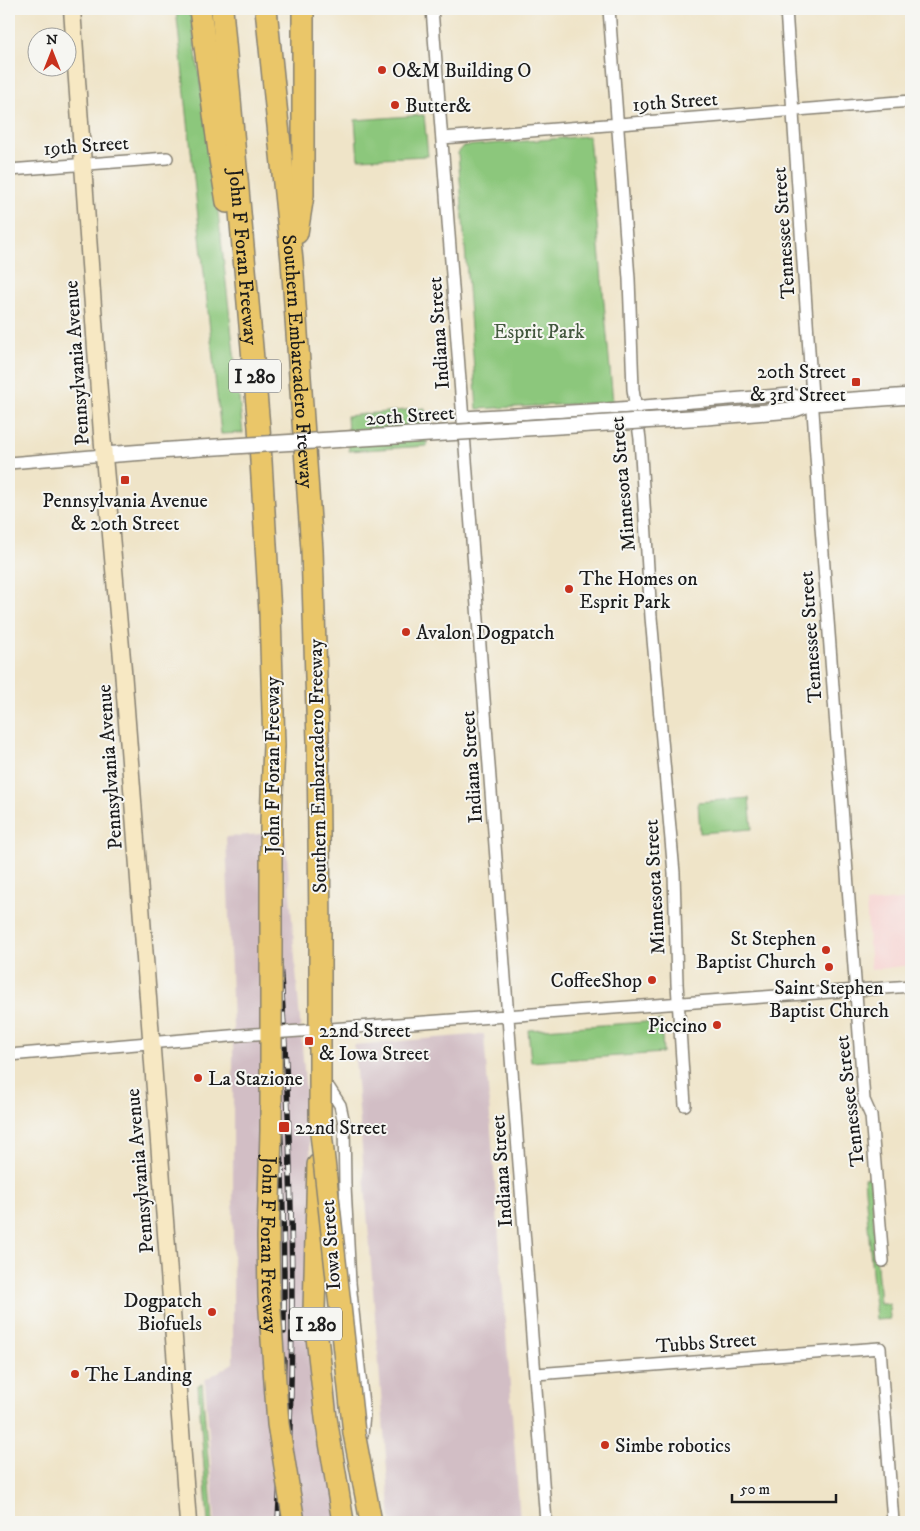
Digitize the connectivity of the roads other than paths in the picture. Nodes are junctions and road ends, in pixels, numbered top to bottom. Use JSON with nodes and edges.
{"nodes":[{"id":1,"x":72,"y":9,"type":"edge"},
{"id":2,"x":200,"y":9,"type":"edge"},
{"id":3,"x":222,"y":9,"type":"edge"},
{"id":4,"x":266,"y":9,"type":"edge"},
{"id":5,"x":303,"y":9,"type":"edge"},
{"id":6,"x":432,"y":9,"type":"edge"},
{"id":7,"x":608,"y":9,"type":"edge"},
{"id":8,"x":786,"y":9,"type":"edge"},
{"id":9,"x":911,"y":101,"type":"edge"},
{"id":10,"x":794,"y":111,"type":"junction"},
{"id":11,"x":618,"y":124,"type":"junction"},
{"id":12,"x":442,"y":138,"type":"junction"},
{"id":13,"x":167,"y":158,"type":"dead end"},
{"id":14,"x":84,"y":164,"type":"junction"},
{"id":15,"x":9,"y":170,"type":"edge"},
{"id":16,"x":292,"y":261,"type":"junction"},
{"id":17,"x":253,"y":358,"type":"junction"},
{"id":18,"x":911,"y":396,"type":"edge"},
{"id":19,"x":812,"y":403,"type":"junction"},
{"id":20,"x":635,"y":407,"type":"junction"},
{"id":21,"x":463,"y":417,"type":"junction"},
{"id":22,"x":104,"y":455,"type":"junction"},
{"id":23,"x":9,"y":463,"type":"edge"},
{"id":24,"x":911,"y":986,"type":"edge"},
{"id":25,"x":856,"y":990,"type":"junction"},
{"id":26,"x":679,"y":1004,"type":"junction"},
{"id":27,"x":508,"y":1016,"type":"junction"},
{"id":28,"x":320,"y":1030,"type":"junction"},
{"id":29,"x":151,"y":1043,"type":"junction"},
{"id":30,"x":9,"y":1055,"type":"edge"},
{"id":31,"x":685,"y":1105,"type":"dead end"},
{"id":32,"x":320,"y":1124,"type":"junction"},
{"id":33,"x":883,"y":1261,"type":"dead end"},
{"id":34,"x":273,"y":1364,"type":"junction"},
{"id":35,"x":536,"y":1374,"type":"junction"},
{"id":36,"x":188,"y":1522,"type":"edge"},
{"id":37,"x":281,"y":1522,"type":"edge"},
{"id":38,"x":294,"y":1522,"type":"edge"},
{"id":39,"x":343,"y":1522,"type":"edge"},
{"id":40,"x":366,"y":1522,"type":"edge"},
{"id":41,"x":371,"y":1522,"type":"edge"},
{"id":42,"x":546,"y":1522,"type":"edge"},
{"id":43,"x":893,"y":1522,"type":"edge"}],
"edges":[{"from":1,"to":14,"type":"main road","name":"Pennsylvania Avenue"},
{"from":2,"to":17,"type":"highway"},
{"from":3,"to":17,"type":"highway","name":"John F Foran Freeway","number":"I 280"},
{"from":4,"to":16,"type":"highway","name":"Southern Embarcadero Freeway","number":"I 280"},
{"from":5,"to":16,"type":"highway"},
{"from":6,"to":12,"type":"street","name":"Indiana Street"},
{"from":7,"to":11,"type":"street","name":"Minnesota Street"},
{"from":8,"to":10,"type":"street","name":"Tennessee Street"},
{"from":9,"to":10,"type":"street","name":"19th Street"},
{"from":10,"to":11,"type":"street","name":"19th Street"},
{"from":10,"to":19,"type":"street","name":"Tennessee Street"},
{"from":11,"to":12,"type":"street","name":"19th Street"},
{"from":11,"to":20,"type":"street","name":"Minnesota Street"},
{"from":12,"to":21,"type":"street","name":"Indiana Street"},
{"from":13,"to":14,"type":"street","name":"19th Street"},
{"from":14,"to":15,"type":"street","name":"19th Street"},
{"from":14,"to":22,"type":"main road","name":"Pennsylvania Avenue"},
{"from":16,"to":32,"type":"highway","name":"Southern Embarcadero Freeway","number":"I 280","bridge":true},
{"from":17,"to":34,"type":"highway","name":"John F Foran Freeway","number":"I 280","bridge":true},
{"from":18,"to":19,"type":"street","name":"20th Street"},
{"from":19,"to":20,"type":"street","name":"20th Street"},
{"from":19,"to":22,"type":"street","name":"20th Street","bridge":true},
{"from":19,"to":25,"type":"street","name":"Tennessee Street"},
{"from":20,"to":21,"type":"street","name":"20th Street"},
{"from":20,"to":26,"type":"street","name":"Minnesota Street"},
{"from":21,"to":27,"type":"street","name":"Indiana Street"},
{"from":22,"to":23,"type":"street","name":"20th Street"},
{"from":22,"to":29,"type":"main road","name":"Pennsylvania Avenue"},
{"from":24,"to":25,"type":"street"},
{"from":25,"to":26,"type":"street"},
{"from":25,"to":33,"type":"street","name":"Tennessee Street"},
{"from":26,"to":27,"type":"street"},
{"from":26,"to":31,"type":"street","name":"Minnesota Street"},
{"from":27,"to":28,"type":"street"},
{"from":27,"to":35,"type":"street","name":"Indiana Street"},
{"from":28,"to":29,"type":"street","bridge":true},
{"from":28,"to":40,"type":"street","name":"Iowa Street"},
{"from":29,"to":30,"type":"street"},
{"from":29,"to":36,"type":"main road","name":"Pennsylvania Avenue"},
{"from":32,"to":39,"type":"highway","name":"Southern Embarcadero Freeway","number":"I 280","bridge":true},
{"from":32,"to":41,"type":"highway","bridge":true},
{"from":34,"to":37,"type":"highway","bridge":true},
{"from":34,"to":38,"type":"highway","name":"John F Foran Freeway","number":"I 280","bridge":true},
{"from":35,"to":42,"type":"street","name":"Indiana Street"},
{"from":35,"to":43,"type":"street","name":"Tubbs Street"}]}
